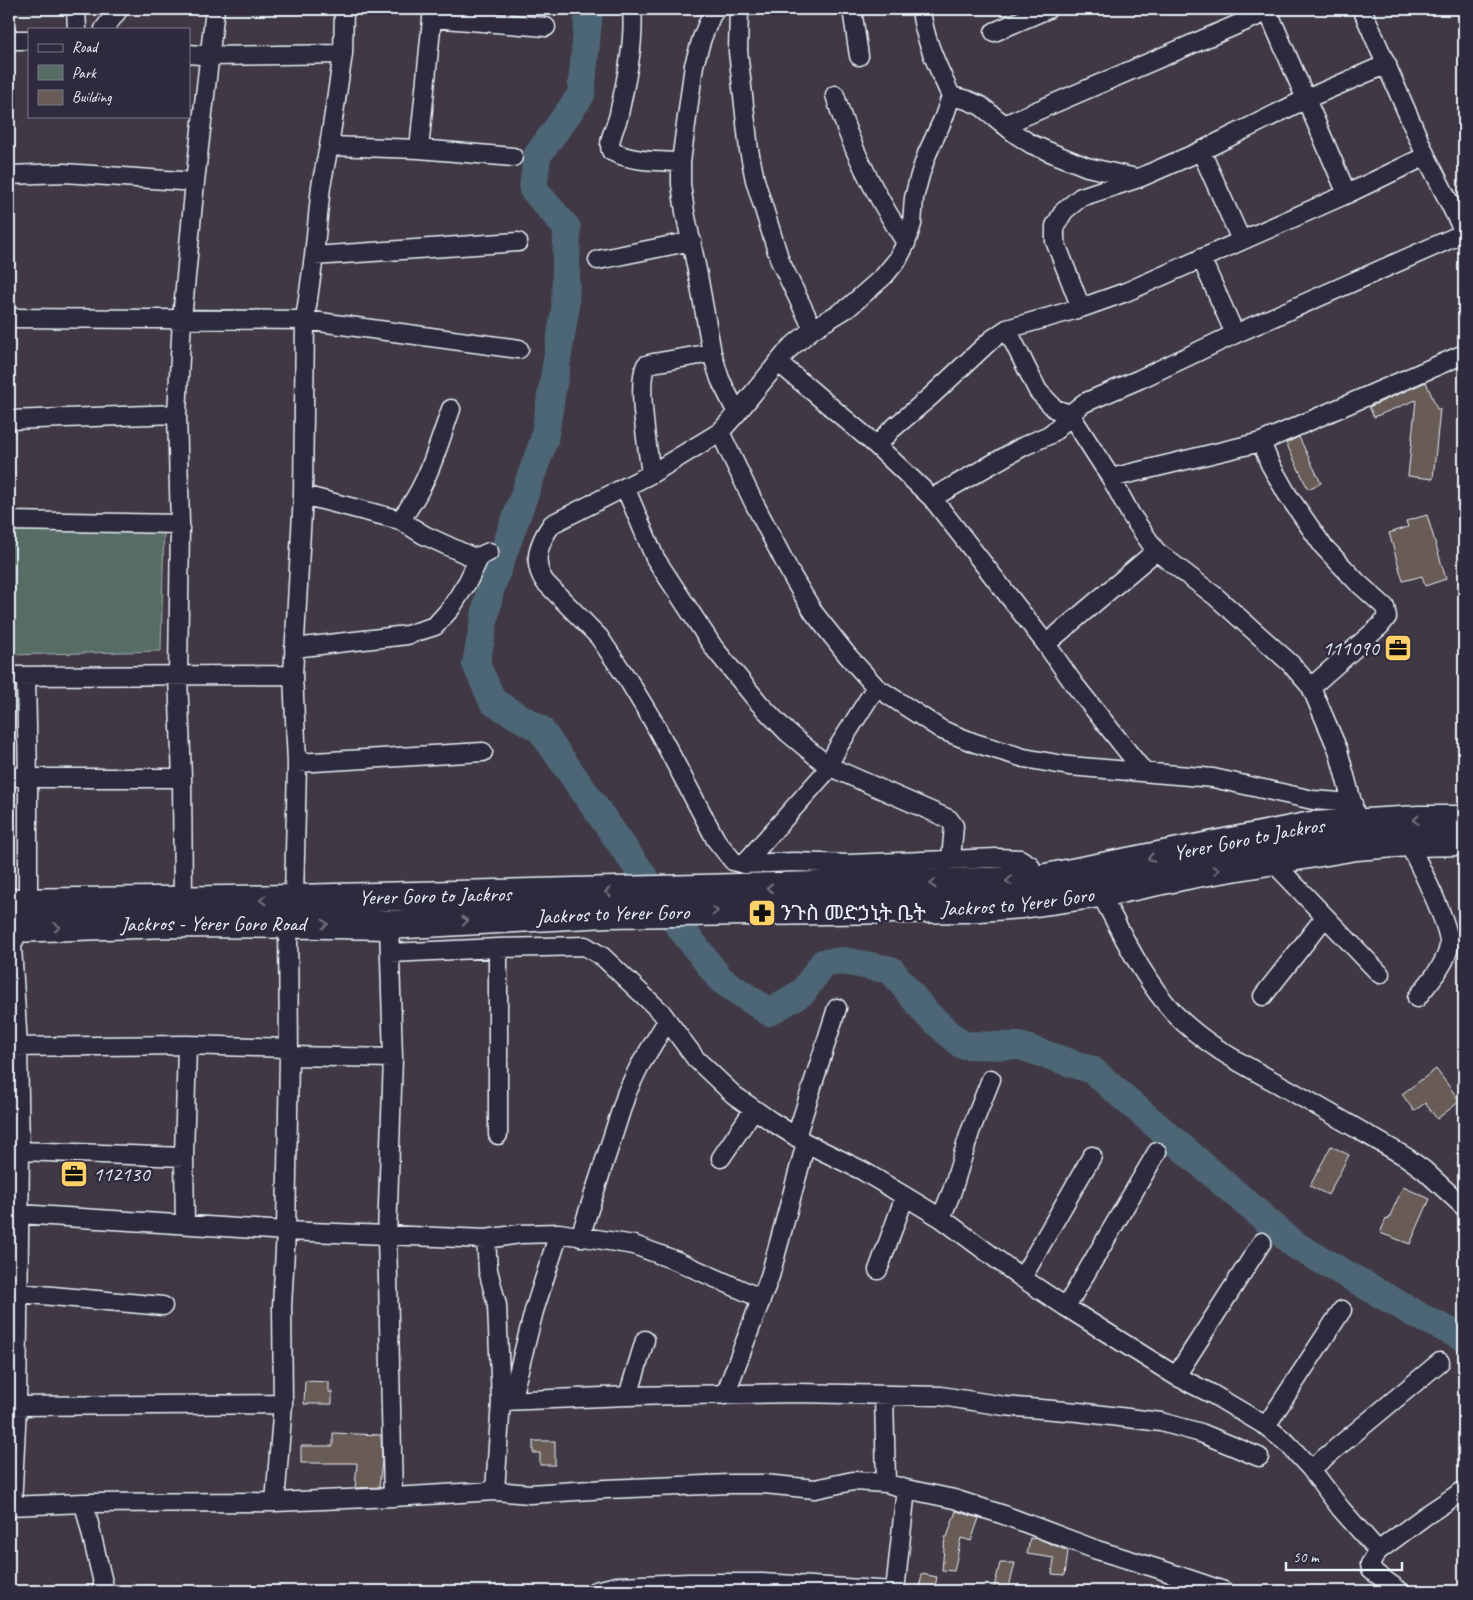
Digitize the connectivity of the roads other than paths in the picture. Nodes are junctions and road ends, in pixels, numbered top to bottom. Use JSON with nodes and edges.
{"nodes":[{"id":1,"x":76,"y":9,"type":"edge"},
{"id":2,"x":119,"y":9,"type":"edge"},
{"id":3,"x":215,"y":9,"type":"edge"},
{"id":4,"x":344,"y":9,"type":"edge"},
{"id":5,"x":632,"y":9,"type":"edge"},
{"id":6,"x":716,"y":9,"type":"edge"},
{"id":7,"x":739,"y":9,"type":"edge"},
{"id":8,"x":852,"y":9,"type":"edge"},
{"id":9,"x":922,"y":9,"type":"edge"},
{"id":10,"x":1048,"y":9,"type":"edge"},
{"id":11,"x":1362,"y":9,"type":"edge"},
{"id":12,"x":1268,"y":10,"type":"edge"},
{"id":13,"x":433,"y":13,"type":"edge"},
{"id":14,"x":546,"y":27,"type":"dead end"},
{"id":15,"x":77,"y":28,"type":"edge"},
{"id":16,"x":105,"y":28,"type":"edge"},
{"id":17,"x":994,"y":32,"type":"dead end"},
{"id":18,"x":9,"y":40,"type":"edge"},
{"id":19,"x":28,"y":40,"type":"edge"},
{"id":20,"x":190,"y":54,"type":"edge"},
{"id":21,"x":344,"y":54,"type":"junction"},
{"id":22,"x":211,"y":56,"type":"junction"},
{"id":23,"x":859,"y":56,"type":"dead end"},
{"id":24,"x":1387,"y":64,"type":"junction"},
{"id":25,"x":835,"y":95,"type":"dead end"},
{"id":26,"x":952,"y":96,"type":"junction"},
{"id":27,"x":1306,"y":99,"type":"junction"},
{"id":28,"x":1004,"y":125,"type":"junction"},
{"id":29,"x":329,"y":146,"type":"junction"},
{"id":30,"x":419,"y":149,"type":"junction"},
{"id":31,"x":1201,"y":151,"type":"junction"},
{"id":32,"x":1426,"y":156,"type":"junction"},
{"id":33,"x":513,"y":157,"type":"dead end"},
{"id":34,"x":681,"y":162,"type":"junction"},
{"id":35,"x":9,"y":176,"type":"edge"},
{"id":36,"x":1138,"y":178,"type":"junction"},
{"id":37,"x":195,"y":182,"type":"junction"},
{"id":38,"x":1347,"y":194,"type":"junction"},
{"id":39,"x":1464,"y":233,"type":"edge"},
{"id":40,"x":1241,"y":240,"type":"junction"},
{"id":41,"x":692,"y":241,"type":"junction"},
{"id":42,"x":518,"y":242,"type":"dead end"},
{"id":43,"x":906,"y":244,"type":"junction"},
{"id":44,"x":314,"y":256,"type":"junction"},
{"id":45,"x":1201,"y":258,"type":"junction"},
{"id":46,"x":598,"y":260,"type":"dead end"},
{"id":47,"x":1081,"y":308,"type":"junction"},
{"id":48,"x":9,"y":318,"type":"edge"},
{"id":49,"x":182,"y":319,"type":"junction"},
{"id":50,"x":305,"y":320,"type":"junction"},
{"id":51,"x":813,"y":329,"type":"junction"},
{"id":52,"x":1006,"y":329,"type":"junction"},
{"id":53,"x":1235,"y":334,"type":"junction"},
{"id":54,"x":519,"y":349,"type":"dead end"},
{"id":55,"x":712,"y":353,"type":"junction"},
{"id":56,"x":1464,"y":354,"type":"edge"},
{"id":57,"x":779,"y":363,"type":"junction"},
{"id":58,"x":451,"y":409,"type":"dead end"},
{"id":59,"x":737,"y":413,"type":"junction"},
{"id":60,"x":177,"y":414,"type":"junction"},
{"id":61,"x":1070,"y":414,"type":"junction"},
{"id":62,"x":9,"y":420,"type":"edge"},
{"id":63,"x":720,"y":432,"type":"junction"},
{"id":64,"x":1261,"y":442,"type":"junction"},
{"id":65,"x":877,"y":446,"type":"junction"},
{"id":66,"x":651,"y":474,"type":"junction"},
{"id":67,"x":1111,"y":478,"type":"junction"},
{"id":68,"x":625,"y":487,"type":"junction"},
{"id":69,"x":303,"y":495,"type":"junction"},
{"id":70,"x":932,"y":498,"type":"junction"},
{"id":71,"x":400,"y":520,"type":"junction"},
{"id":72,"x":9,"y":521,"type":"edge"},
{"id":73,"x":180,"y":524,"type":"junction"},
{"id":74,"x":1156,"y":550,"type":"junction"},
{"id":75,"x":1046,"y":644,"type":"junction"},
{"id":76,"x":294,"y":648,"type":"junction"},
{"id":77,"x":293,"y":675,"type":"junction"},
{"id":78,"x":17,"y":676,"type":"edge"},
{"id":79,"x":178,"y":676,"type":"junction"},
{"id":80,"x":876,"y":687,"type":"junction"},
{"id":81,"x":1311,"y":687,"type":"junction"},
{"id":82,"x":483,"y":752,"type":"dead end"},
{"id":83,"x":296,"y":764,"type":"junction"},
{"id":84,"x":828,"y":766,"type":"junction"},
{"id":85,"x":1144,"y":772,"type":"junction"},
{"id":86,"x":9,"y":776,"type":"edge"},
{"id":87,"x":28,"y":778,"type":"junction"},
{"id":88,"x":182,"y":778,"type":"junction"},
{"id":89,"x":1355,"y":813,"type":"junction"},
{"id":90,"x":1464,"y":820,"type":"edge"},
{"id":91,"x":1464,"y":841,"type":"edge"},
{"id":92,"x":1408,"y":842,"type":"junction"},
{"id":93,"x":951,"y":859,"type":"junction"},
{"id":94,"x":1271,"y":860,"type":"junction"},
{"id":95,"x":744,"y":864,"type":"junction"},
{"id":96,"x":1036,"y":880,"type":"junction"},
{"id":97,"x":1091,"y":894,"type":"junction"},
{"id":98,"x":183,"y":900,"type":"junction"},
{"id":99,"x":18,"y":903,"type":"edge"},
{"id":100,"x":291,"y":912,"type":"junction"},
{"id":101,"x":1326,"y":917,"type":"junction"},
{"id":102,"x":416,"y":924,"type":"joint"},
{"id":103,"x":389,"y":925,"type":"junction"},
{"id":104,"x":14,"y":928,"type":"edge"},
{"id":105,"x":498,"y":948,"type":"junction"},
{"id":106,"x":390,"y":953,"type":"junction"},
{"id":107,"x":1380,"y":974,"type":"dead end"},
{"id":108,"x":1263,"y":996,"type":"dead end"},
{"id":109,"x":1418,"y":998,"type":"dead end"},
{"id":110,"x":837,"y":1008,"type":"dead end"},
{"id":111,"x":667,"y":1021,"type":"junction"},
{"id":112,"x":187,"y":1045,"type":"junction"},
{"id":113,"x":13,"y":1047,"type":"edge"},
{"id":114,"x":289,"y":1052,"type":"junction"},
{"id":115,"x":393,"y":1058,"type":"junction"},
{"id":116,"x":991,"y":1079,"type":"dead end"},
{"id":117,"x":754,"y":1109,"type":"junction"},
{"id":118,"x":498,"y":1136,"type":"dead end"},
{"id":119,"x":801,"y":1140,"type":"junction"},
{"id":120,"x":20,"y":1151,"type":"junction"},
{"id":121,"x":1157,"y":1152,"type":"dead end"},
{"id":122,"x":1092,"y":1156,"type":"dead end"},
{"id":123,"x":184,"y":1157,"type":"junction"},
{"id":124,"x":720,"y":1158,"type":"dead end"},
{"id":125,"x":905,"y":1196,"type":"junction"},
{"id":126,"x":1464,"y":1207,"type":"edge"},
{"id":127,"x":19,"y":1214,"type":"junction"},
{"id":128,"x":941,"y":1218,"type":"junction"},
{"id":129,"x":185,"y":1224,"type":"junction"},
{"id":130,"x":286,"y":1231,"type":"junction"},
{"id":131,"x":560,"y":1233,"type":"junction"},
{"id":132,"x":386,"y":1235,"type":"junction"},
{"id":133,"x":580,"y":1237,"type":"junction"},
{"id":134,"x":486,"y":1239,"type":"junction"},
{"id":135,"x":1262,"y":1242,"type":"dead end"},
{"id":136,"x":878,"y":1270,"type":"dead end"},
{"id":137,"x":1022,"y":1278,"type":"junction"},
{"id":138,"x":19,"y":1293,"type":"junction"},
{"id":139,"x":760,"y":1298,"type":"junction"},
{"id":140,"x":163,"y":1306,"type":"dead end"},
{"id":141,"x":1066,"y":1307,"type":"junction"},
{"id":142,"x":1342,"y":1310,"type":"dead end"},
{"id":143,"x":645,"y":1340,"type":"dead end"},
{"id":144,"x":1440,"y":1362,"type":"dead end"},
{"id":145,"x":1176,"y":1376,"type":"junction"},
{"id":146,"x":725,"y":1394,"type":"junction"},
{"id":147,"x":884,"y":1395,"type":"junction"},
{"id":148,"x":628,"y":1396,"type":"junction"},
{"id":149,"x":506,"y":1401,"type":"junction"},
{"id":150,"x":283,"y":1404,"type":"junction"},
{"id":151,"x":13,"y":1406,"type":"edge"},
{"id":152,"x":1266,"y":1426,"type":"junction"},
{"id":153,"x":1260,"y":1457,"type":"dead end"},
{"id":154,"x":1311,"y":1469,"type":"junction"},
{"id":155,"x":886,"y":1483,"type":"junction"},
{"id":156,"x":906,"y":1489,"type":"junction"},
{"id":157,"x":1464,"y":1490,"type":"edge"},
{"id":158,"x":495,"y":1491,"type":"junction"},
{"id":159,"x":393,"y":1497,"type":"junction"},
{"id":160,"x":275,"y":1502,"type":"junction"},
{"id":161,"x":84,"y":1503,"type":"junction"},
{"id":162,"x":10,"y":1507,"type":"edge"},
{"id":163,"x":1378,"y":1551,"type":"junction"},
{"id":164,"x":105,"y":1591,"type":"edge"},
{"id":165,"x":595,"y":1591,"type":"edge"},
{"id":166,"x":1224,"y":1591,"type":"edge"},
{"id":167,"x":1400,"y":1591,"type":"edge"}],
"edges":[{"from":1,"to":15,"type":"street"},
{"from":2,"to":16,"type":"street"},
{"from":3,"to":22,"type":"street"},
{"from":4,"to":21,"type":"street"},
{"from":5,"to":34,"type":"street"},
{"from":6,"to":34,"type":"street"},
{"from":7,"to":51,"type":"street"},
{"from":8,"to":23,"type":"street"},
{"from":9,"to":26,"type":"street"},
{"from":10,"to":17,"type":"street"},
{"from":11,"to":24,"type":"street"},
{"from":12,"to":27,"type":"street"},
{"from":12,"to":28,"type":"street"},
{"from":13,"to":14,"type":"street"},
{"from":13,"to":30,"type":"street"},
{"from":18,"to":19,"type":"street"},
{"from":20,"to":22,"type":"street"},
{"from":21,"to":22,"type":"street"},
{"from":21,"to":29,"type":"street"},
{"from":22,"to":37,"type":"street"},
{"from":24,"to":27,"type":"street"},
{"from":24,"to":32,"type":"street"},
{"from":25,"to":43,"type":"street"},
{"from":26,"to":28,"type":"street"},
{"from":26,"to":43,"type":"street"},
{"from":27,"to":31,"type":"street"},
{"from":27,"to":38,"type":"street"},
{"from":28,"to":36,"type":"street"},
{"from":29,"to":30,"type":"street"},
{"from":29,"to":44,"type":"street"},
{"from":30,"to":33,"type":"street"},
{"from":31,"to":36,"type":"street"},
{"from":31,"to":40,"type":"street"},
{"from":32,"to":38,"type":"street"},
{"from":32,"to":39,"type":"street"},
{"from":34,"to":41,"type":"street"},
{"from":35,"to":37,"type":"street"},
{"from":36,"to":47,"type":"street"},
{"from":37,"to":49,"type":"street"},
{"from":38,"to":40,"type":"street"},
{"from":39,"to":53,"type":"street"},
{"from":40,"to":45,"type":"street"},
{"from":41,"to":46,"type":"street"},
{"from":41,"to":55,"type":"street"},
{"from":42,"to":44,"type":"street"},
{"from":43,"to":51,"type":"street"},
{"from":44,"to":50,"type":"street"},
{"from":45,"to":47,"type":"street"},
{"from":45,"to":53,"type":"street"},
{"from":47,"to":52,"type":"street"},
{"from":48,"to":49,"type":"street"},
{"from":49,"to":50,"type":"street"},
{"from":49,"to":60,"type":"street"},
{"from":50,"to":54,"type":"street"},
{"from":50,"to":69,"type":"street"},
{"from":51,"to":57,"type":"street"},
{"from":52,"to":61,"type":"street"},
{"from":52,"to":65,"type":"street"},
{"from":53,"to":61,"type":"street"},
{"from":55,"to":59,"type":"street"},
{"from":55,"to":66,"type":"street"},
{"from":56,"to":64,"type":"street"},
{"from":57,"to":59,"type":"street"},
{"from":57,"to":65,"type":"street"},
{"from":58,"to":71,"type":"street"},
{"from":59,"to":63,"type":"street"},
{"from":60,"to":62,"type":"street"},
{"from":60,"to":73,"type":"street"},
{"from":61,"to":67,"type":"street"},
{"from":61,"to":70,"type":"street"},
{"from":63,"to":66,"type":"street"},
{"from":63,"to":80,"type":"street"},
{"from":64,"to":67,"type":"street"},
{"from":64,"to":81,"type":"street"},
{"from":65,"to":70,"type":"street"},
{"from":66,"to":68,"type":"street"},
{"from":67,"to":74,"type":"street"},
{"from":68,"to":84,"type":"street"},
{"from":68,"to":95,"type":"street"},
{"from":69,"to":71,"type":"street"},
{"from":69,"to":76,"type":"street"},
{"from":70,"to":75,"type":"street"},
{"from":71,"to":76,"type":"street"},
{"from":72,"to":73,"type":"street"},
{"from":73,"to":79,"type":"street"},
{"from":74,"to":75,"type":"street"},
{"from":74,"to":81,"type":"street"},
{"from":75,"to":85,"type":"street"},
{"from":76,"to":77,"type":"street"},
{"from":77,"to":79,"type":"street"},
{"from":77,"to":83,"type":"street"},
{"from":78,"to":79,"type":"street"},
{"from":78,"to":87,"type":"street"},
{"from":79,"to":88,"type":"street"},
{"from":80,"to":84,"type":"street"},
{"from":80,"to":85,"type":"street"},
{"from":81,"to":89,"type":"street"},
{"from":82,"to":83,"type":"street"},
{"from":83,"to":100,"type":"street"},
{"from":84,"to":93,"type":"street"},
{"from":84,"to":95,"type":"street"},
{"from":85,"to":89,"type":"street"},
{"from":86,"to":87,"type":"street"},
{"from":87,"to":88,"type":"street"},
{"from":87,"to":99,"type":"street"},
{"from":88,"to":98,"type":"street"},
{"from":90,"to":89,"type":"main road","name":"Yerer Goro to Jackros","one_way":true},
{"from":89,"to":96,"type":"main road","name":"Yerer Goro to Jackros","one_way":true},
{"from":91,"to":92,"type":"main road","name":"Jackros to Yerer Goro"},
{"from":92,"to":94,"type":"main road","name":"Jackros to Yerer Goro"},
{"from":92,"to":109,"type":"street"},
{"from":93,"to":95,"type":"street"},
{"from":93,"to":96,"type":"street"},
{"from":97,"to":94,"type":"main road","name":"Jackros to Yerer Goro","one_way":true},
{"from":94,"to":101,"type":"street"},
{"from":96,"to":100,"type":"main road","name":"Yerer Goro to Jackros","one_way":true},
{"from":102,"to":97,"type":"main road","name":"Jackros to Yerer Goro","one_way":true},
{"from":97,"to":126,"type":"street"},
{"from":98,"to":99,"type":"main road","name":"Yerer Goro to Jackros"},
{"from":100,"to":98,"type":"main road","name":"Yerer Goro to Jackros","one_way":true},
{"from":100,"to":103,"type":"main road","name":"Jackros - Yerer Goro Road","one_way":true},
{"from":104,"to":100,"type":"main road","name":"Jackros - Yerer Goro Road","one_way":true},
{"from":100,"to":114,"type":"street"},
{"from":101,"to":107,"type":"street"},
{"from":101,"to":108,"type":"street"},
{"from":102,"to":103,"type":"main road","name":"Jackros - Yerer Goro Road"},
{"from":103,"to":106,"type":"street"},
{"from":104,"to":113,"type":"street"},
{"from":105,"to":106,"type":"street"},
{"from":105,"to":111,"type":"street"},
{"from":105,"to":118,"type":"street"},
{"from":106,"to":115,"type":"street"},
{"from":110,"to":119,"type":"street"},
{"from":111,"to":117,"type":"street"},
{"from":111,"to":133,"type":"street"},
{"from":112,"to":113,"type":"street"},
{"from":112,"to":114,"type":"street"},
{"from":112,"to":123,"type":"street"},
{"from":113,"to":120,"type":"street"},
{"from":114,"to":115,"type":"street"},
{"from":114,"to":130,"type":"street"},
{"from":115,"to":132,"type":"street"},
{"from":116,"to":128,"type":"street"},
{"from":117,"to":119,"type":"street"},
{"from":117,"to":124,"type":"street"},
{"from":119,"to":125,"type":"street"},
{"from":119,"to":139,"type":"street"},
{"from":120,"to":123,"type":"street"},
{"from":120,"to":127,"type":"street"},
{"from":121,"to":141,"type":"street"},
{"from":122,"to":137,"type":"street"},
{"from":123,"to":129,"type":"street"},
{"from":125,"to":128,"type":"street"},
{"from":125,"to":136,"type":"street"},
{"from":127,"to":129,"type":"street"},
{"from":127,"to":138,"type":"street"},
{"from":128,"to":137,"type":"street"},
{"from":129,"to":130,"type":"street"},
{"from":130,"to":132,"type":"street"},
{"from":130,"to":150,"type":"street"},
{"from":131,"to":133,"type":"street"},
{"from":131,"to":134,"type":"street"},
{"from":131,"to":149,"type":"street"},
{"from":132,"to":134,"type":"street"},
{"from":132,"to":159,"type":"street"},
{"from":133,"to":139,"type":"street"},
{"from":134,"to":149,"type":"street"},
{"from":135,"to":145,"type":"street"},
{"from":137,"to":141,"type":"street"},
{"from":138,"to":140,"type":"street"},
{"from":138,"to":151,"type":"street"},
{"from":139,"to":146,"type":"street"},
{"from":141,"to":145,"type":"street"},
{"from":142,"to":152,"type":"street"},
{"from":143,"to":148,"type":"street"},
{"from":144,"to":154,"type":"street"},
{"from":145,"to":152,"type":"street"},
{"from":146,"to":147,"type":"street"},
{"from":146,"to":148,"type":"street"},
{"from":147,"to":153,"type":"street"},
{"from":147,"to":155,"type":"street"},
{"from":148,"to":149,"type":"street"},
{"from":149,"to":158,"type":"street"},
{"from":150,"to":151,"type":"street"},
{"from":150,"to":160,"type":"street"},
{"from":151,"to":162,"type":"street"},
{"from":152,"to":154,"type":"street"},
{"from":154,"to":163,"type":"street"},
{"from":155,"to":156,"type":"street"},
{"from":155,"to":158,"type":"street"},
{"from":156,"to":165,"type":"street"},
{"from":156,"to":166,"type":"street"},
{"from":157,"to":163,"type":"street"},
{"from":158,"to":159,"type":"street"},
{"from":159,"to":160,"type":"street"},
{"from":160,"to":161,"type":"street"},
{"from":161,"to":162,"type":"street"},
{"from":161,"to":164,"type":"street"},
{"from":163,"to":167,"type":"street"}]}
